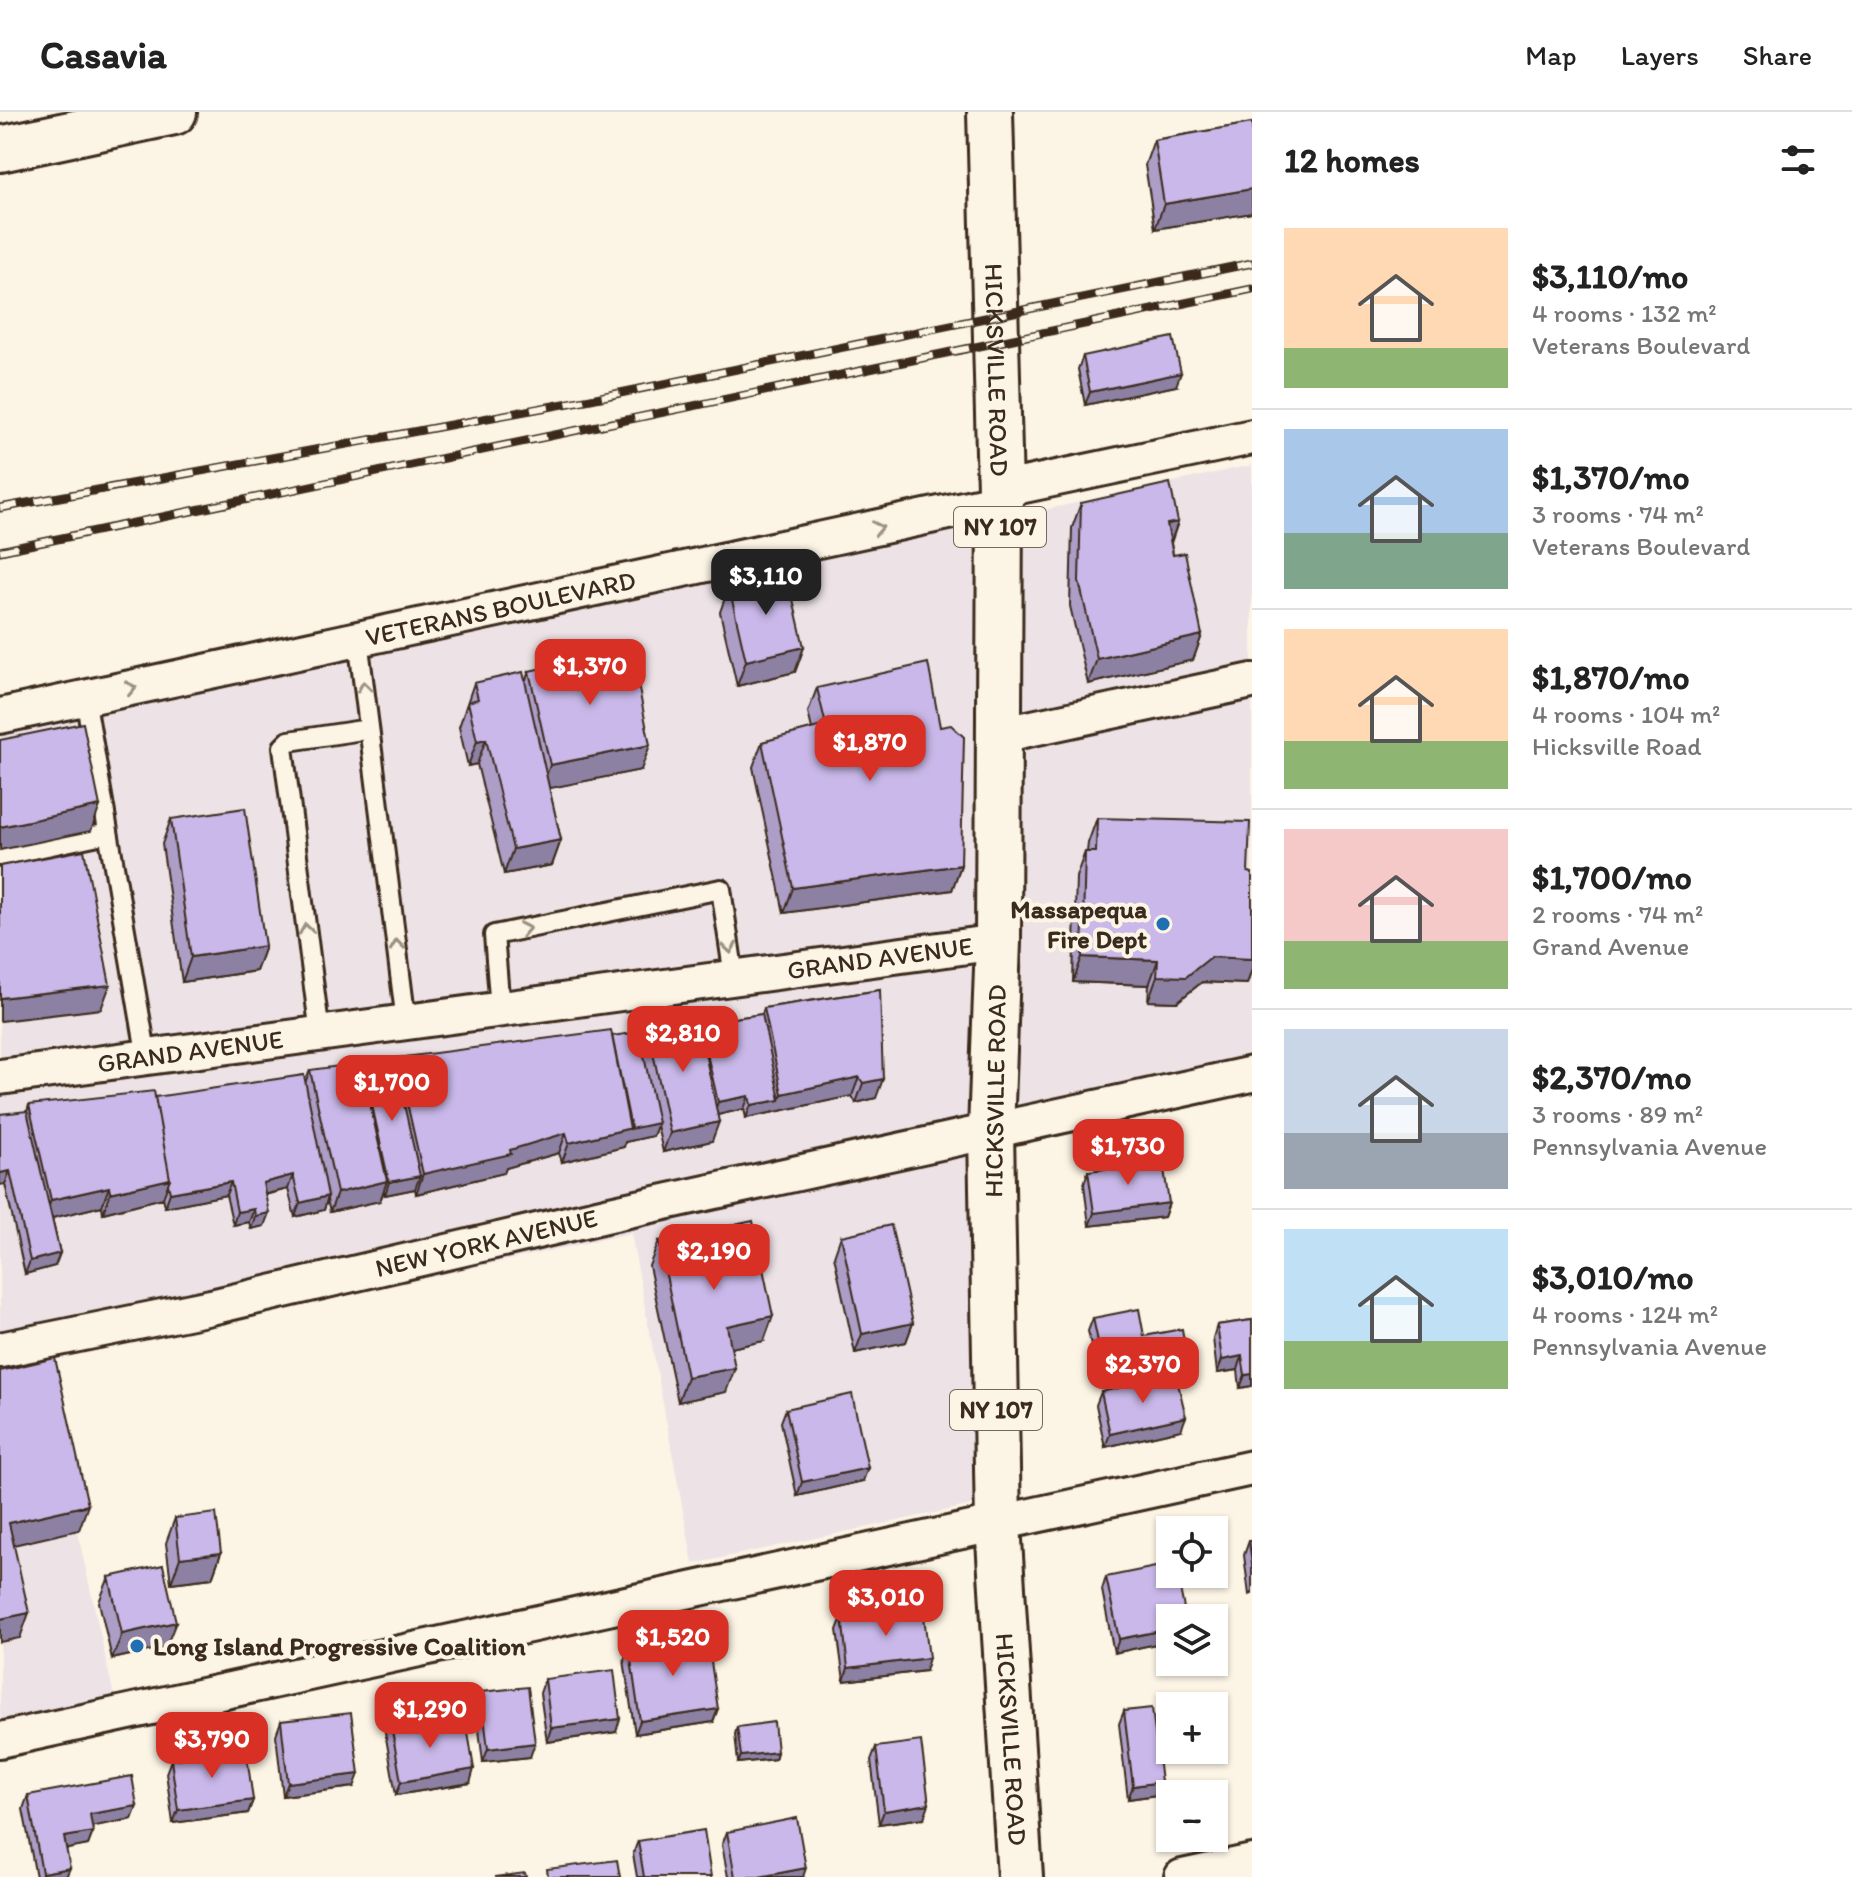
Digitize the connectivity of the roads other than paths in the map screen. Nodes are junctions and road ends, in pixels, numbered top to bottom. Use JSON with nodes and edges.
{"nodes":[{"id":1,"x":174,"y":112,"type":"edge"},
{"id":2,"x":990,"y":112,"type":"edge"},
{"id":3,"x":0,"y":149,"type":"edge"},
{"id":4,"x":1252,"y":437,"type":"edge"},
{"id":5,"x":1000,"y":496,"type":"junction"},
{"id":6,"x":358,"y":639,"type":"junction"},
{"id":7,"x":1252,"y":681,"type":"edge"},
{"id":8,"x":85,"y":697,"type":"junction"},
{"id":9,"x":0,"y":716,"type":"edge"},
{"id":10,"x":369,"y":729,"type":"junction"},
{"id":11,"x":1000,"y":735,"type":"junction"},
{"id":12,"x":108,"y":833,"type":"junction"},
{"id":13,"x":0,"y":856,"type":"edge"},
{"id":14,"x":998,"y":942,"type":"junction"},
{"id":15,"x":734,"y":977,"type":"junction"},
{"id":16,"x":500,"y":1009,"type":"junction"},
{"id":17,"x":406,"y":1022,"type":"junction"},
{"id":18,"x":320,"y":1034,"type":"junction"},
{"id":19,"x":147,"y":1058,"type":"junction"},
{"id":20,"x":1252,"y":1074,"type":"edge"},
{"id":21,"x":0,"y":1077,"type":"edge"},
{"id":22,"x":991,"y":1131,"type":"junction"},
{"id":23,"x":0,"y":1350,"type":"edge"},
{"id":24,"x":1252,"y":1468,"type":"edge"},
{"id":25,"x":998,"y":1524,"type":"junction"},
{"id":26,"x":0,"y":1740,"type":"edge"},
{"id":27,"x":1252,"y":1862,"type":"edge"},
{"id":28,"x":1020,"y":1877,"type":"edge"},
{"id":29,"x":1182,"y":1877,"type":"edge"}],
"edges":[{"from":1,"to":3,"type":"main road"},
{"from":2,"to":5,"type":"main road","name":"HICKSVILLE ROAD","number":"NY 107"},
{"from":4,"to":5,"type":"street","name":"VETERANS BOULEVARD"},
{"from":6,"to":5,"type":"street","name":"VETERANS BOULEVARD","one_way":true},
{"from":5,"to":11,"type":"main road","name":"HICKSVILLE ROAD","number":"NY 107"},
{"from":8,"to":6,"type":"street","name":"VETERANS BOULEVARD","one_way":true},
{"from":10,"to":6,"type":"lane","one_way":true},
{"from":7,"to":11,"type":"street"},
{"from":8,"to":9,"type":"street","name":"VETERANS BOULEVARD"},
{"from":8,"to":12,"type":"lane"},
{"from":17,"to":10,"type":"lane","one_way":true},
{"from":18,"to":10,"type":"lane","one_way":true},
{"from":11,"to":14,"type":"main road","name":"HICKSVILLE ROAD","number":"NY 107"},
{"from":12,"to":13,"type":"lane"},
{"from":12,"to":19,"type":"lane"},
{"from":14,"to":15,"type":"street","name":"GRAND AVENUE"},
{"from":14,"to":22,"type":"main road","name":"HICKSVILLE ROAD","number":"NY 107"},
{"from":15,"to":16,"type":"street","name":"GRAND AVENUE"},
{"from":16,"to":15,"type":"lane","one_way":true},
{"from":16,"to":17,"type":"street","name":"GRAND AVENUE"},
{"from":17,"to":18,"type":"street","name":"GRAND AVENUE"},
{"from":18,"to":19,"type":"street","name":"GRAND AVENUE"},
{"from":19,"to":21,"type":"street","name":"GRAND AVENUE"},
{"from":20,"to":22,"type":"street","name":"NEW YORK AVENUE"},
{"from":22,"to":23,"type":"street","name":"NEW YORK AVENUE"},
{"from":22,"to":25,"type":"main road","name":"HICKSVILLE ROAD","number":"NY 107"},
{"from":24,"to":25,"type":"street"},
{"from":25,"to":26,"type":"street"},
{"from":25,"to":28,"type":"main road","name":"HICKSVILLE ROAD","number":"NY 107"},
{"from":27,"to":29,"type":"street"}]}
